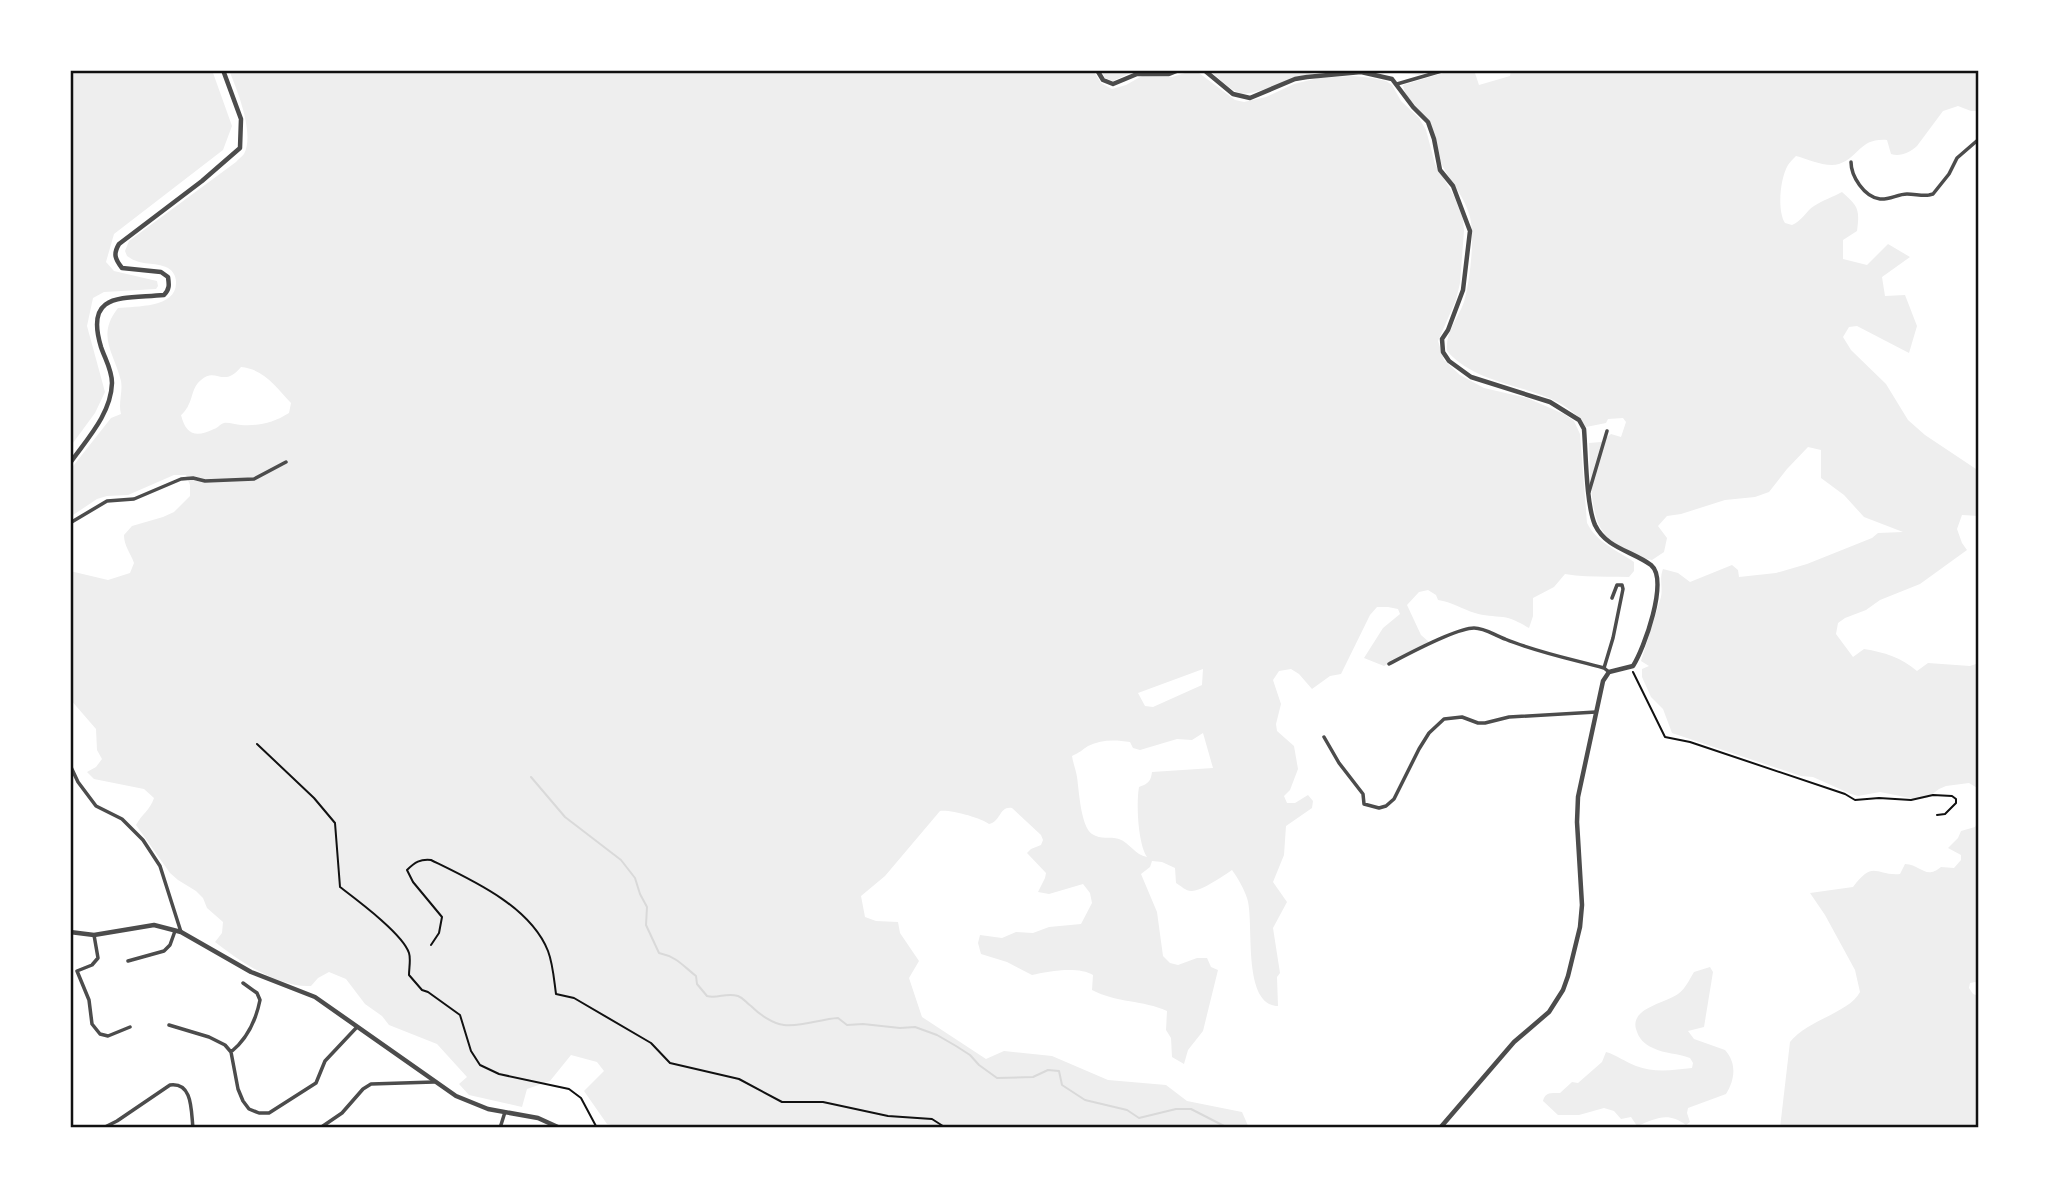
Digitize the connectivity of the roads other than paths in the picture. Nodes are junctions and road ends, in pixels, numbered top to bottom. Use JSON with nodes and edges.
{"nodes":[{"id":1,"x":223,"y":70,"type":"edge"},
{"id":2,"x":1097,"y":70,"type":"edge"},
{"id":3,"x":1179,"y":70,"type":"edge"},
{"id":4,"x":1204,"y":70,"type":"edge"},
{"id":5,"x":1445,"y":70,"type":"edge"},
{"id":6,"x":1397,"y":84,"type":"junction"},
{"id":7,"x":1979,"y":139,"type":"edge"},
{"id":8,"x":1851,"y":162,"type":"dead end"},
{"id":9,"x":1607,"y":431,"type":"dead end"},
{"id":10,"x":286,"y":462,"type":"dead end"},
{"id":11,"x":70,"y":463,"type":"edge"},
{"id":12,"x":1589,"y":492,"type":"junction"},
{"id":13,"x":70,"y":523,"type":"edge"},
{"id":14,"x":1612,"y":598,"type":"dead end"},
{"id":15,"x":1389,"y":664,"type":"dead end"},
{"id":16,"x":1606,"y":670,"type":"junction"},
{"id":17,"x":1597,"y":712,"type":"junction"},
{"id":18,"x":1324,"y":737,"type":"dead end"},
{"id":19,"x":70,"y":765,"type":"edge"},
{"id":20,"x":70,"y":932,"type":"edge"},
{"id":21,"x":178,"y":932,"type":"junction"},
{"id":22,"x":94,"y":935,"type":"junction"},
{"id":23,"x":128,"y":961,"type":"dead end"},
{"id":24,"x":243,"y":983,"type":"dead end"},
{"id":25,"x":169,"y":1025,"type":"dead end"},
{"id":26,"x":130,"y":1027,"type":"dead end"},
{"id":27,"x":357,"y":1027,"type":"junction"},
{"id":28,"x":231,"y":1052,"type":"junction"},
{"id":29,"x":434,"y":1082,"type":"junction"},
{"id":30,"x":505,"y":1112,"type":"junction"},
{"id":31,"x":103,"y":1128,"type":"edge"},
{"id":32,"x":193,"y":1128,"type":"edge"},
{"id":33,"x":320,"y":1128,"type":"edge"},
{"id":34,"x":500,"y":1128,"type":"edge"},
{"id":35,"x":560,"y":1128,"type":"edge"},
{"id":36,"x":1440,"y":1128,"type":"edge"}],
"edges":[{"from":1,"to":11,"type":"street"},
{"from":2,"to":3,"type":"street"},
{"from":4,"to":6,"type":"street"},
{"from":5,"to":6,"type":"street"},
{"from":6,"to":12,"type":"street"},
{"from":7,"to":8,"type":"street"},
{"from":9,"to":12,"type":"street"},
{"from":10,"to":13,"type":"street"},
{"from":12,"to":16,"type":"street"},
{"from":14,"to":16,"type":"street"},
{"from":15,"to":16,"type":"street"},
{"from":16,"to":17,"type":"street"},
{"from":17,"to":18,"type":"street"},
{"from":17,"to":36,"type":"street"},
{"from":19,"to":21,"type":"street"},
{"from":20,"to":22,"type":"street"},
{"from":21,"to":22,"type":"street"},
{"from":21,"to":23,"type":"street"},
{"from":21,"to":27,"type":"street"},
{"from":22,"to":26,"type":"street"},
{"from":24,"to":28,"type":"street"},
{"from":25,"to":28,"type":"street"},
{"from":27,"to":28,"type":"street"},
{"from":27,"to":29,"type":"street"},
{"from":29,"to":30,"type":"street"},
{"from":29,"to":33,"type":"street"},
{"from":30,"to":34,"type":"street"},
{"from":30,"to":35,"type":"street"},
{"from":31,"to":32,"type":"street"}]}
